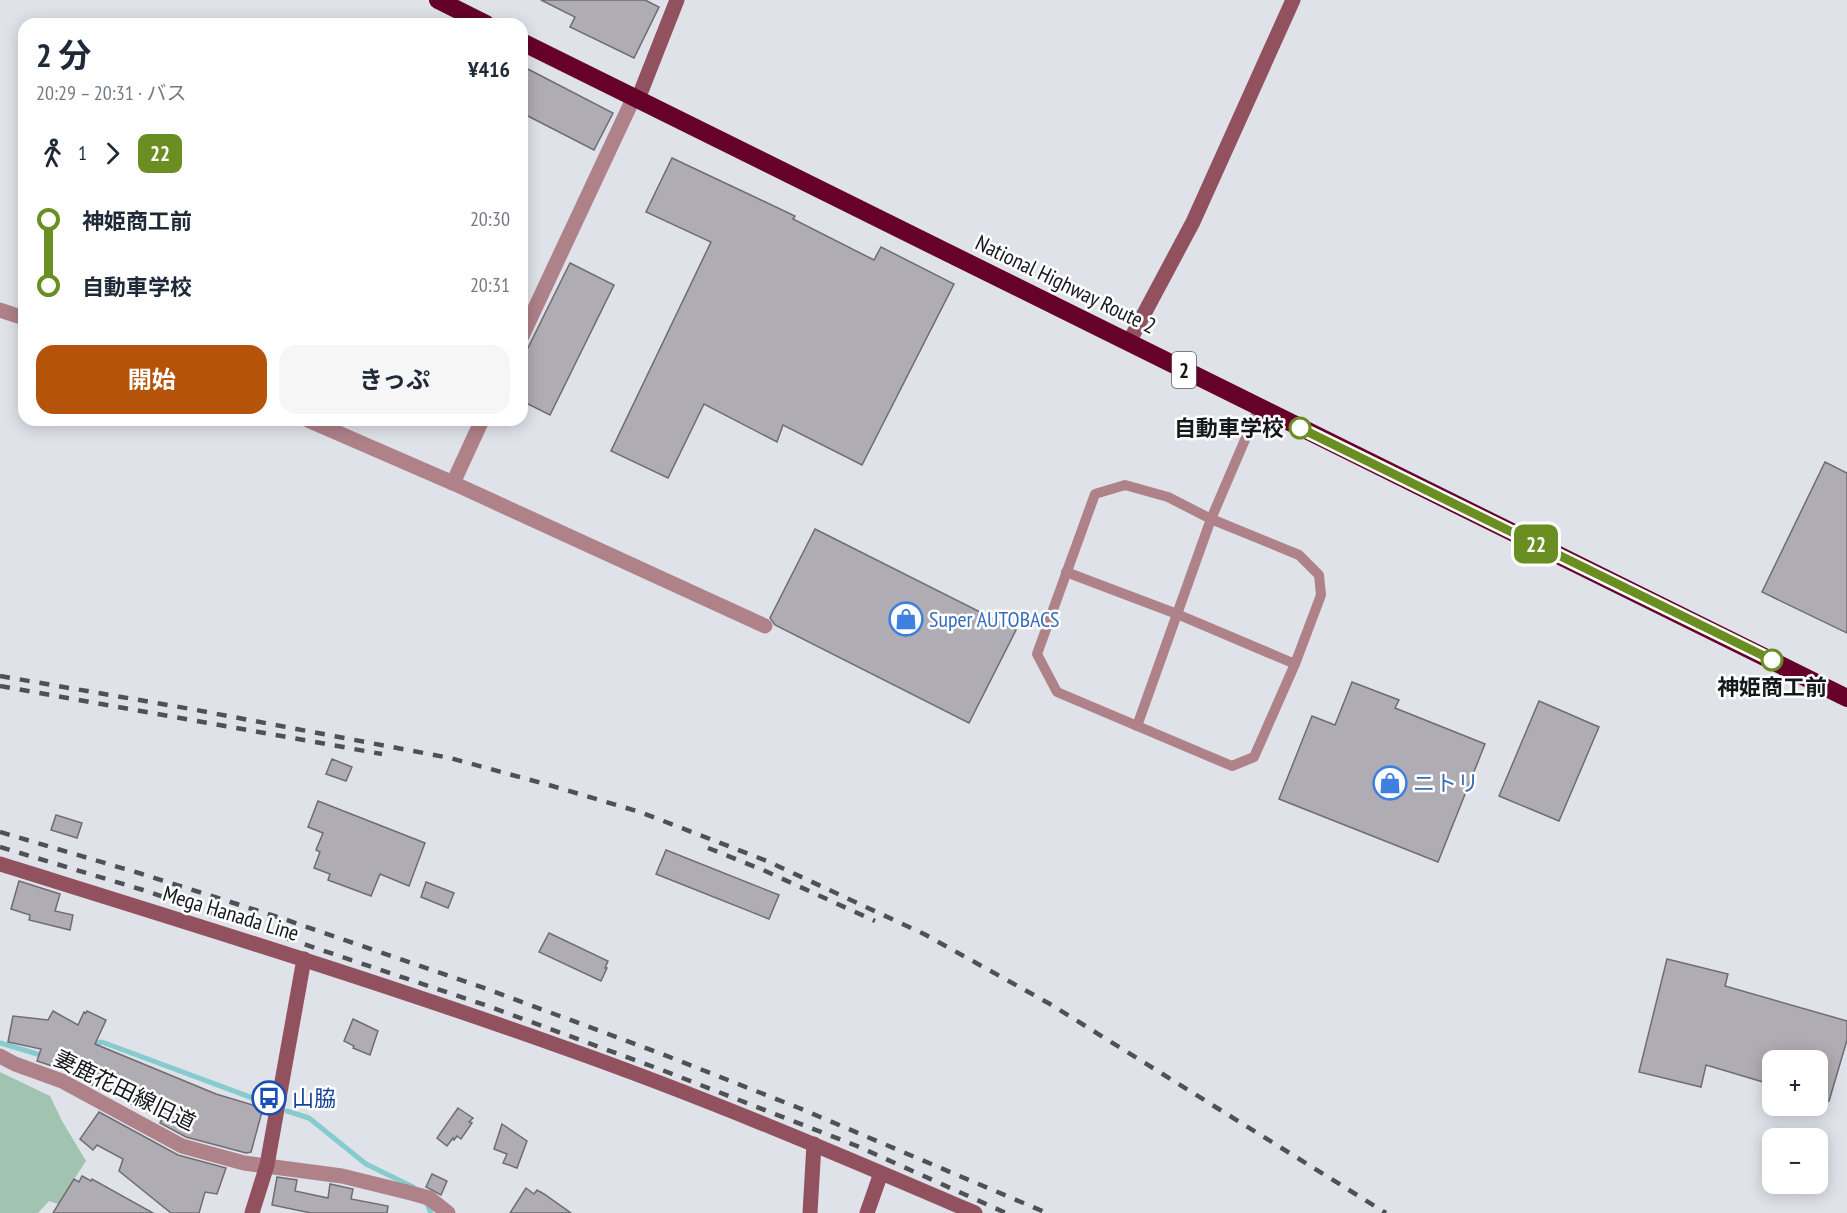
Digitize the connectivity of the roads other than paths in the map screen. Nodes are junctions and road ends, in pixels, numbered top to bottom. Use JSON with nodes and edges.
{"nodes":[{"id":1,"x":438,"y":0,"type":"edge"},
{"id":2,"x":677,"y":0,"type":"edge"},
{"id":3,"x":1293,"y":0,"type":"edge"},
{"id":4,"x":474,"y":18,"type":"edge"},
{"id":5,"x":528,"y":45,"type":"edge"},
{"id":6,"x":636,"y":98,"type":"junction"},
{"id":7,"x":0,"y":310,"type":"edge"},
{"id":8,"x":18,"y":316,"type":"edge"},
{"id":9,"x":528,"y":323,"type":"edge"},
{"id":10,"x":1129,"y":342,"type":"junction"},
{"id":11,"x":1259,"y":407,"type":"junction"},
{"id":12,"x":322,"y":426,"type":"edge"},
{"id":13,"x":479,"y":426,"type":"edge"},
{"id":14,"x":453,"y":483,"type":"junction"},
{"id":15,"x":1211,"y":519,"type":"junction"},
{"id":16,"x":1066,"y":572,"type":"junction"},
{"id":17,"x":1177,"y":614,"type":"junction"},
{"id":18,"x":765,"y":626,"type":"dead end"},
{"id":19,"x":1295,"y":664,"type":"junction"},
{"id":20,"x":1847,"y":698,"type":"edge"},
{"id":21,"x":1137,"y":726,"type":"junction"},
{"id":22,"x":0,"y":864,"type":"edge"},
{"id":23,"x":304,"y":959,"type":"junction"},
{"id":24,"x":0,"y":1056,"type":"edge"},
{"id":25,"x":814,"y":1144,"type":"junction"},
{"id":26,"x":267,"y":1166,"type":"junction"},
{"id":27,"x":882,"y":1173,"type":"junction"},
{"id":28,"x":252,"y":1213,"type":"edge"},
{"id":29,"x":448,"y":1213,"type":"edge"},
{"id":30,"x":810,"y":1213,"type":"edge"},
{"id":31,"x":867,"y":1213,"type":"edge"},
{"id":32,"x":975,"y":1213,"type":"edge"}],
"edges":[{"from":1,"to":4,"type":"highway"},
{"from":2,"to":6,"type":"street"},
{"from":3,"to":10,"type":"street"},
{"from":5,"to":6,"type":"highway","name":"National Highway Route 2","number":"2"},
{"from":6,"to":9,"type":"street"},
{"from":6,"to":10,"type":"highway","name":"National Highway Route 2","number":"2"},
{"from":7,"to":8,"type":"street"},
{"from":10,"to":11,"type":"highway","name":"National Highway Route 2","number":"2"},
{"from":11,"to":15,"type":"lane"},
{"from":11,"to":20,"type":"highway","name":"National Highway Route 2","number":"2"},
{"from":12,"to":14,"type":"street"},
{"from":13,"to":14,"type":"street"},
{"from":14,"to":18,"type":"street"},
{"from":15,"to":16,"type":"lane"},
{"from":15,"to":17,"type":"lane"},
{"from":15,"to":19,"type":"lane"},
{"from":16,"to":17,"type":"lane"},
{"from":16,"to":21,"type":"lane"},
{"from":17,"to":19,"type":"lane"},
{"from":17,"to":21,"type":"lane"},
{"from":19,"to":21,"type":"lane"},
{"from":22,"to":23,"type":"street","name":"Mega Hanada Line"},
{"from":23,"to":25,"type":"street"},
{"from":23,"to":26,"type":"street","name":"Mega Hanada Line"},
{"from":24,"to":26,"type":"street","name":"妻鹿花田線旧道"},
{"from":25,"to":27,"type":"street"},
{"from":25,"to":30,"type":"street"},
{"from":26,"to":28,"type":"street","name":"Mega Hanada Line"},
{"from":26,"to":29,"type":"street","name":"妻鹿花田線旧道"},
{"from":27,"to":31,"type":"street"},
{"from":27,"to":32,"type":"street"}]}
